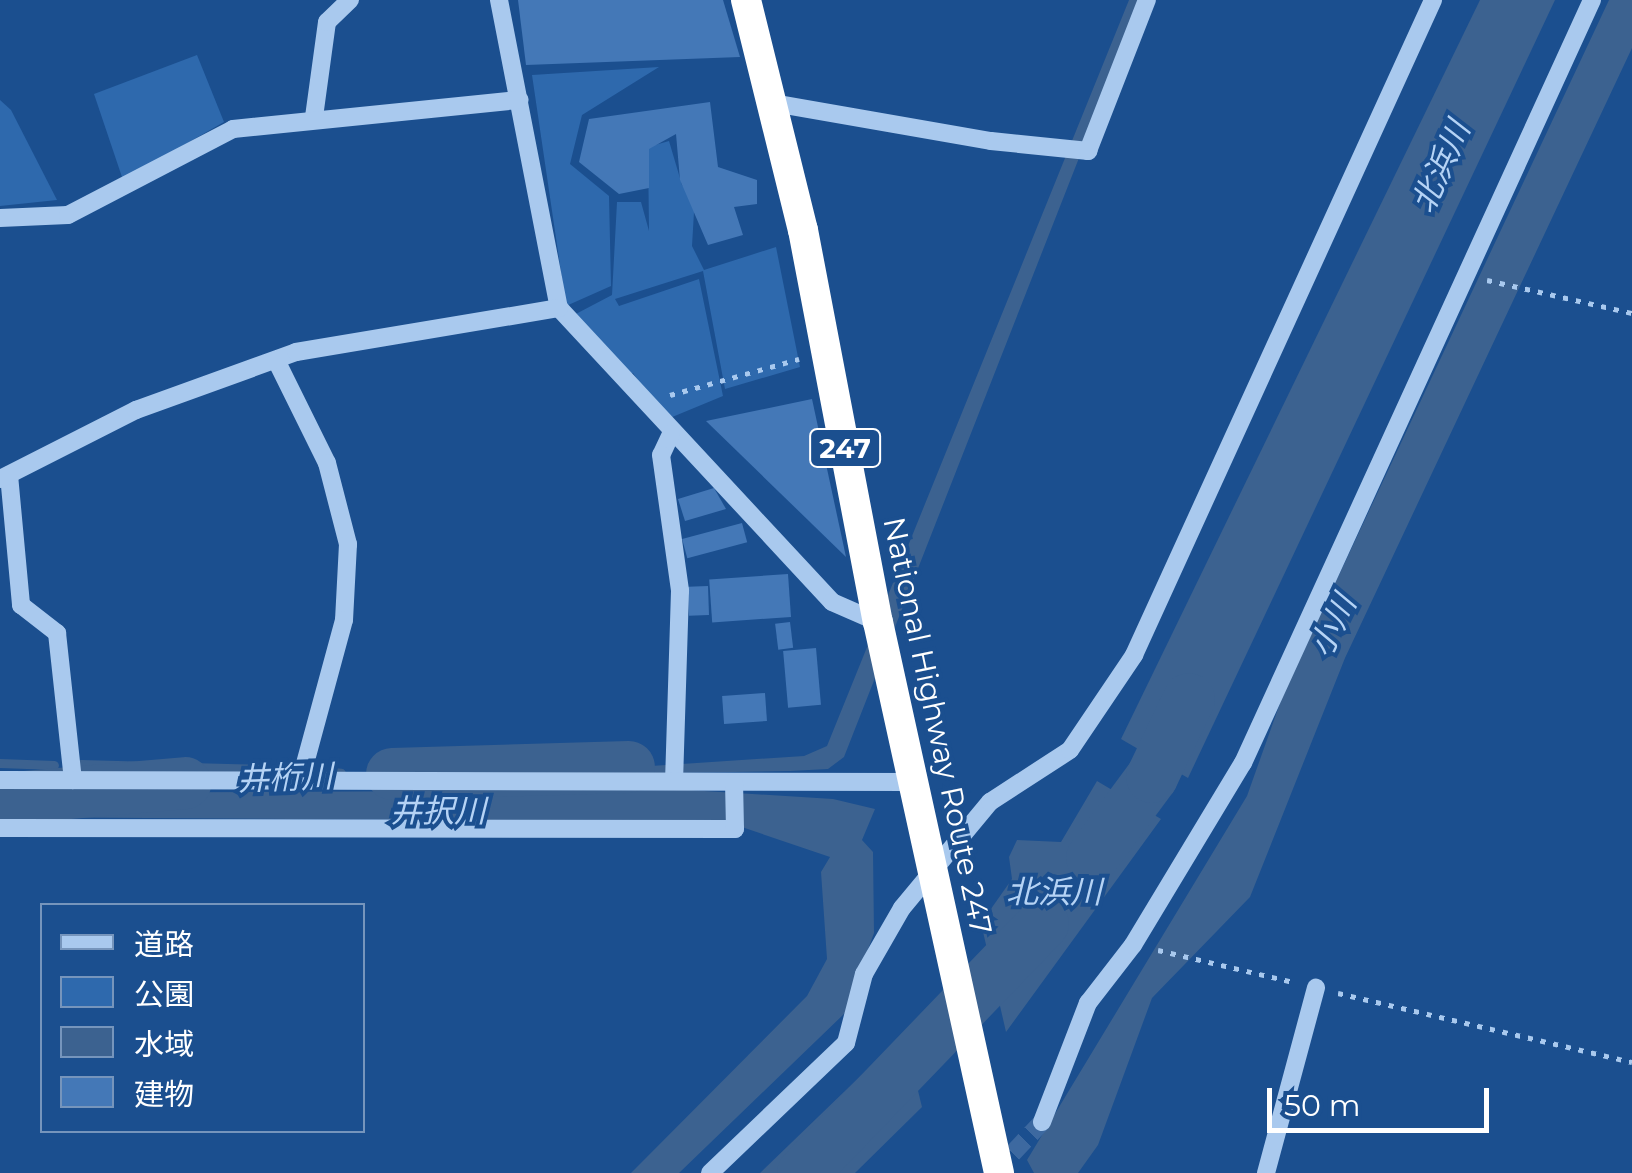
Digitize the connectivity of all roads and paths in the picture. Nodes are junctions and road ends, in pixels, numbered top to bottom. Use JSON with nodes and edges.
{"nodes":[{"id":1,"x":350,"y":0,"type":"edge"},
{"id":2,"x":499,"y":0,"type":"edge"},
{"id":3,"x":746,"y":0,"type":"edge"},
{"id":4,"x":1147,"y":0,"type":"edge"},
{"id":5,"x":1433,"y":0,"type":"edge"},
{"id":6,"x":1592,"y":0,"type":"edge"},
{"id":7,"x":520,"y":100,"type":"junction"},
{"id":8,"x":772,"y":103,"type":"junction"},
{"id":9,"x":314,"y":117,"type":"junction"},
{"id":10,"x":0,"y":218,"type":"edge"},
{"id":11,"x":1464,"y":275,"type":"junction"},
{"id":12,"x":559,"y":308,"type":"junction"},
{"id":13,"x":1632,"y":313,"type":"edge"},
{"id":14,"x":826,"y":352,"type":"junction"},
{"id":15,"x":276,"y":360,"type":"junction"},
{"id":16,"x":642,"y":403,"type":"junction"},
{"id":17,"x":671,"y":434,"type":"junction"},
{"id":18,"x":5,"y":477,"type":"edge"},
{"id":19,"x":878,"y":622,"type":"junction"},
{"id":20,"x":301,"y":778,"type":"junction"},
{"id":21,"x":674,"y":779,"type":"junction"},
{"id":22,"x":0,"y":780,"type":"edge"},
{"id":23,"x":73,"y":780,"type":"junction"},
{"id":24,"x":734,"y":782,"type":"junction"},
{"id":25,"x":914,"y":782,"type":"junction"},
{"id":26,"x":0,"y":828,"type":"edge"},
{"id":27,"x":934,"y":886,"type":"junction"},
{"id":28,"x":1133,"y":944,"type":"junction"},
{"id":29,"x":1316,"y":988,"type":"junction"},
{"id":30,"x":1632,"y":1062,"type":"edge"},
{"id":31,"x":1042,"y":1122,"type":"tunnel mouth"},
{"id":32,"x":996,"y":1162,"type":"edge"},
{"id":33,"x":710,"y":1173,"type":"edge"},
{"id":34,"x":1266,"y":1173,"type":"edge"}],
"edges":[{"from":1,"to":9,"type":"street"},
{"from":2,"to":7,"type":"street"},
{"from":3,"to":8,"type":"highway","name":"National Highway Route 247","number":"247"},
{"from":4,"to":8,"type":"street"},
{"from":5,"to":27,"type":"street"},
{"from":6,"to":11,"type":"street"},
{"from":7,"to":9,"type":"street"},
{"from":7,"to":12,"type":"street"},
{"from":8,"to":14,"type":"highway","name":"National Highway Route 247","number":"247"},
{"from":9,"to":10,"type":"street"},
{"from":11,"to":13,"type":"path"},
{"from":11,"to":28,"type":"street"},
{"from":12,"to":15,"type":"street"},
{"from":12,"to":16,"type":"street"},
{"from":14,"to":16,"type":"path"},
{"from":14,"to":19,"type":"highway","name":"National Highway Route 247","number":"247"},
{"from":15,"to":18,"type":"street"},
{"from":15,"to":20,"type":"street"},
{"from":16,"to":17,"type":"street"},
{"from":17,"to":19,"type":"street"},
{"from":17,"to":21,"type":"street"},
{"from":18,"to":23,"type":"street"},
{"from":19,"to":25,"type":"highway","name":"National Highway Route 247","number":"247"},
{"from":20,"to":21,"type":"street"},
{"from":20,"to":23,"type":"street"},
{"from":21,"to":24,"type":"street"},
{"from":22,"to":23,"type":"street"},
{"from":24,"to":25,"type":"street"},
{"from":24,"to":26,"type":"street"},
{"from":25,"to":27,"type":"highway","name":"National Highway Route 247","number":"247"},
{"from":27,"to":32,"type":"highway","name":"National Highway Route 247","number":"247"},
{"from":27,"to":33,"type":"street"},
{"from":28,"to":29,"type":"path"},
{"from":28,"to":31,"type":"street"},
{"from":29,"to":30,"type":"path"},
{"from":29,"to":34,"type":"street"}]}
